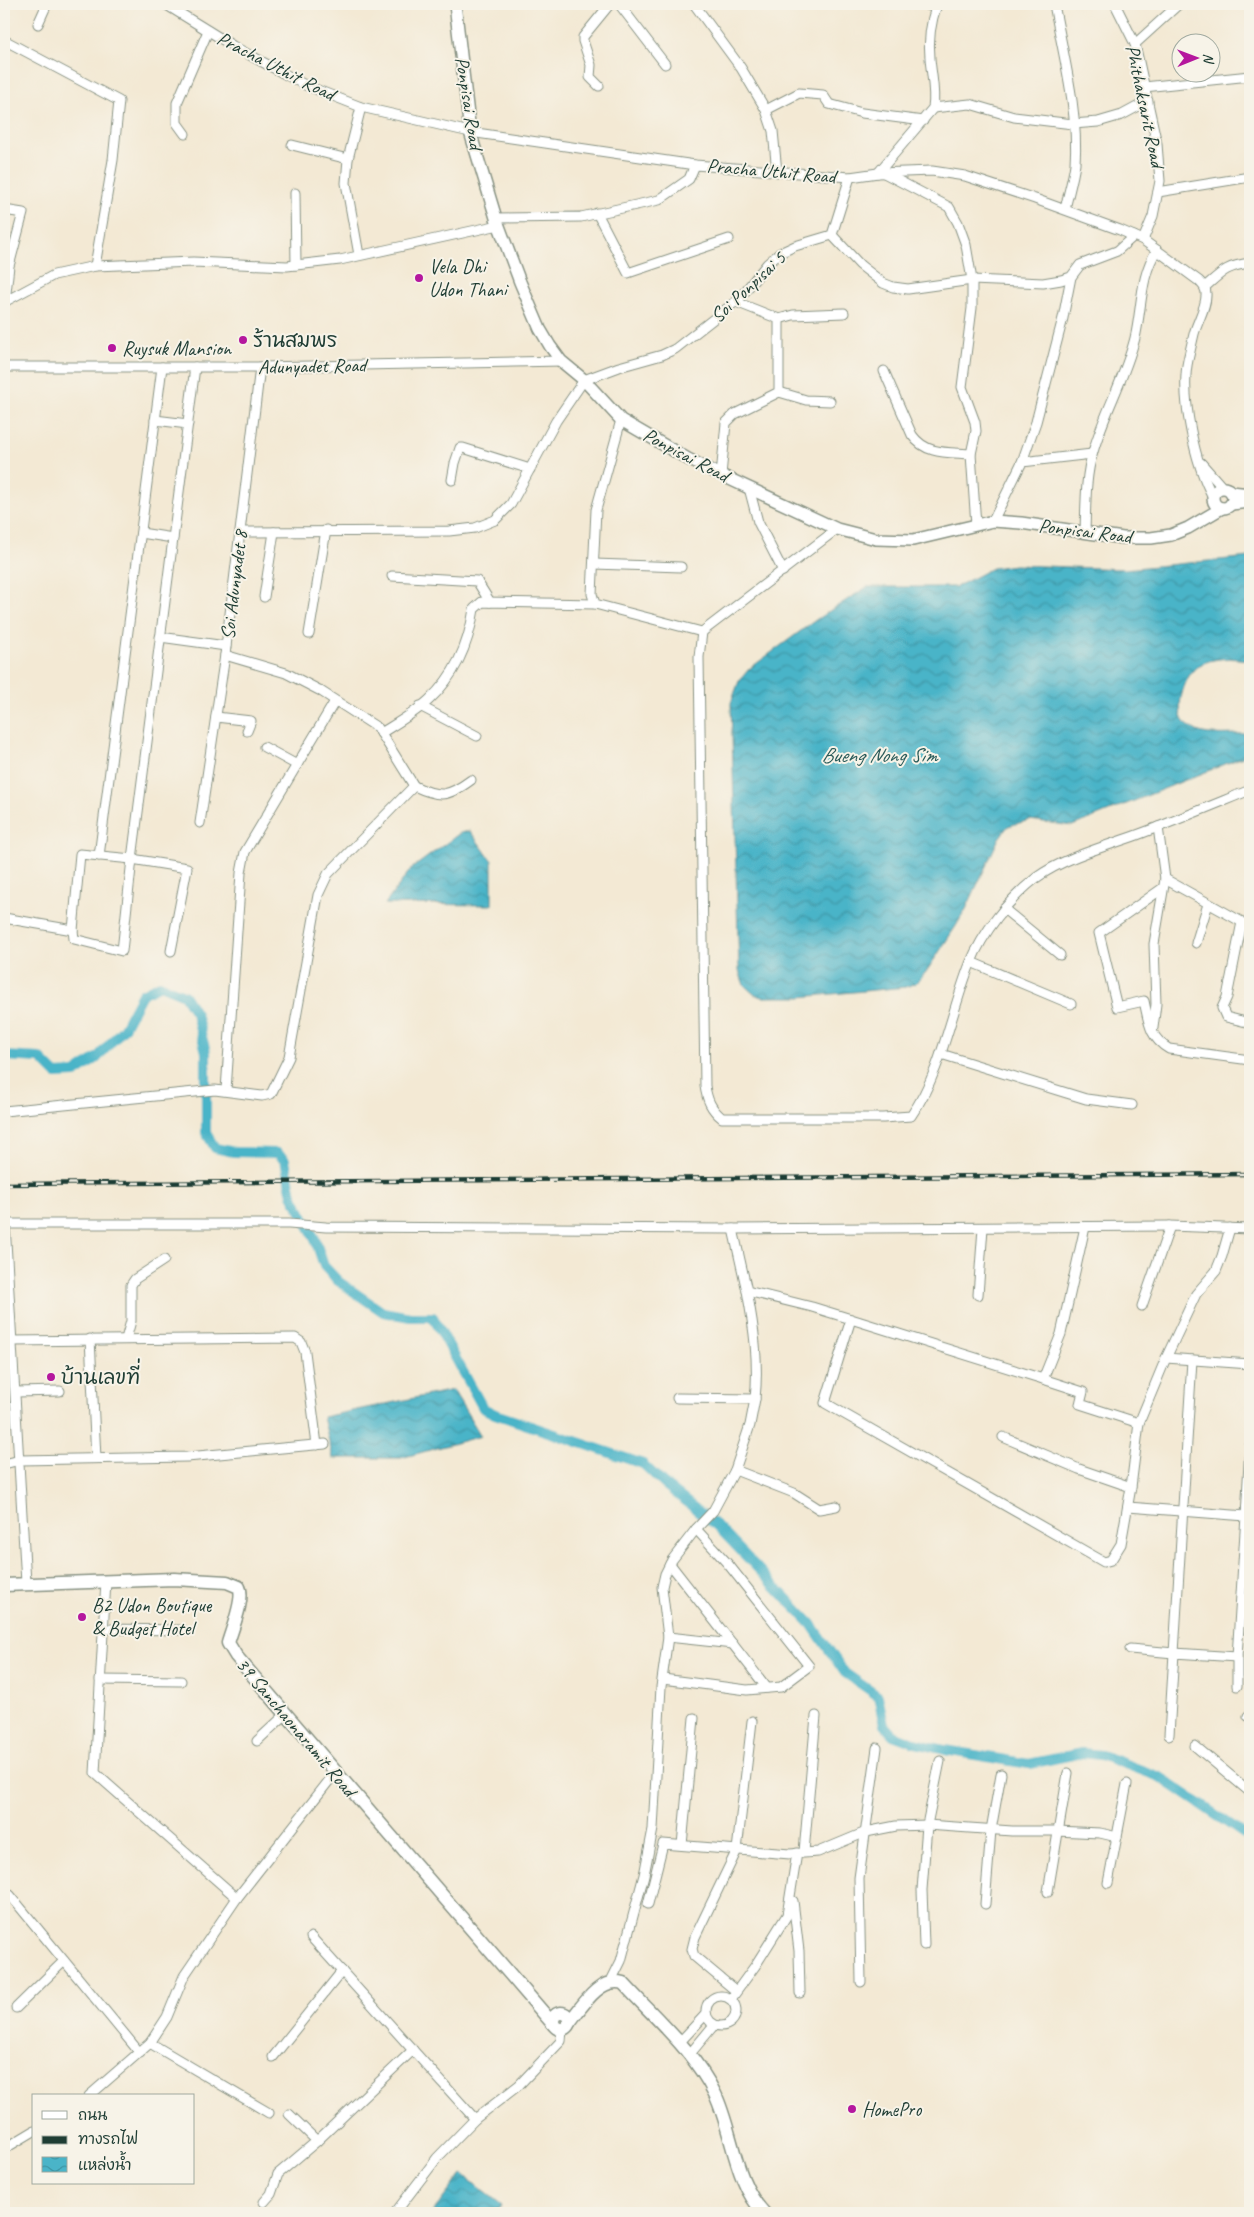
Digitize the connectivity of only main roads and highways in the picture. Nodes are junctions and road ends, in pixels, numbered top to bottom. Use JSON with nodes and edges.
{"nodes":[{"id":1,"x":4,"y":1585,"type":"edge"},
{"id":2,"x":764,"y":2213,"type":"edge"}],
"edges":[{"from":1,"to":2,"type":"main road","name":"39 Sanchaonaramit Road"}]}
